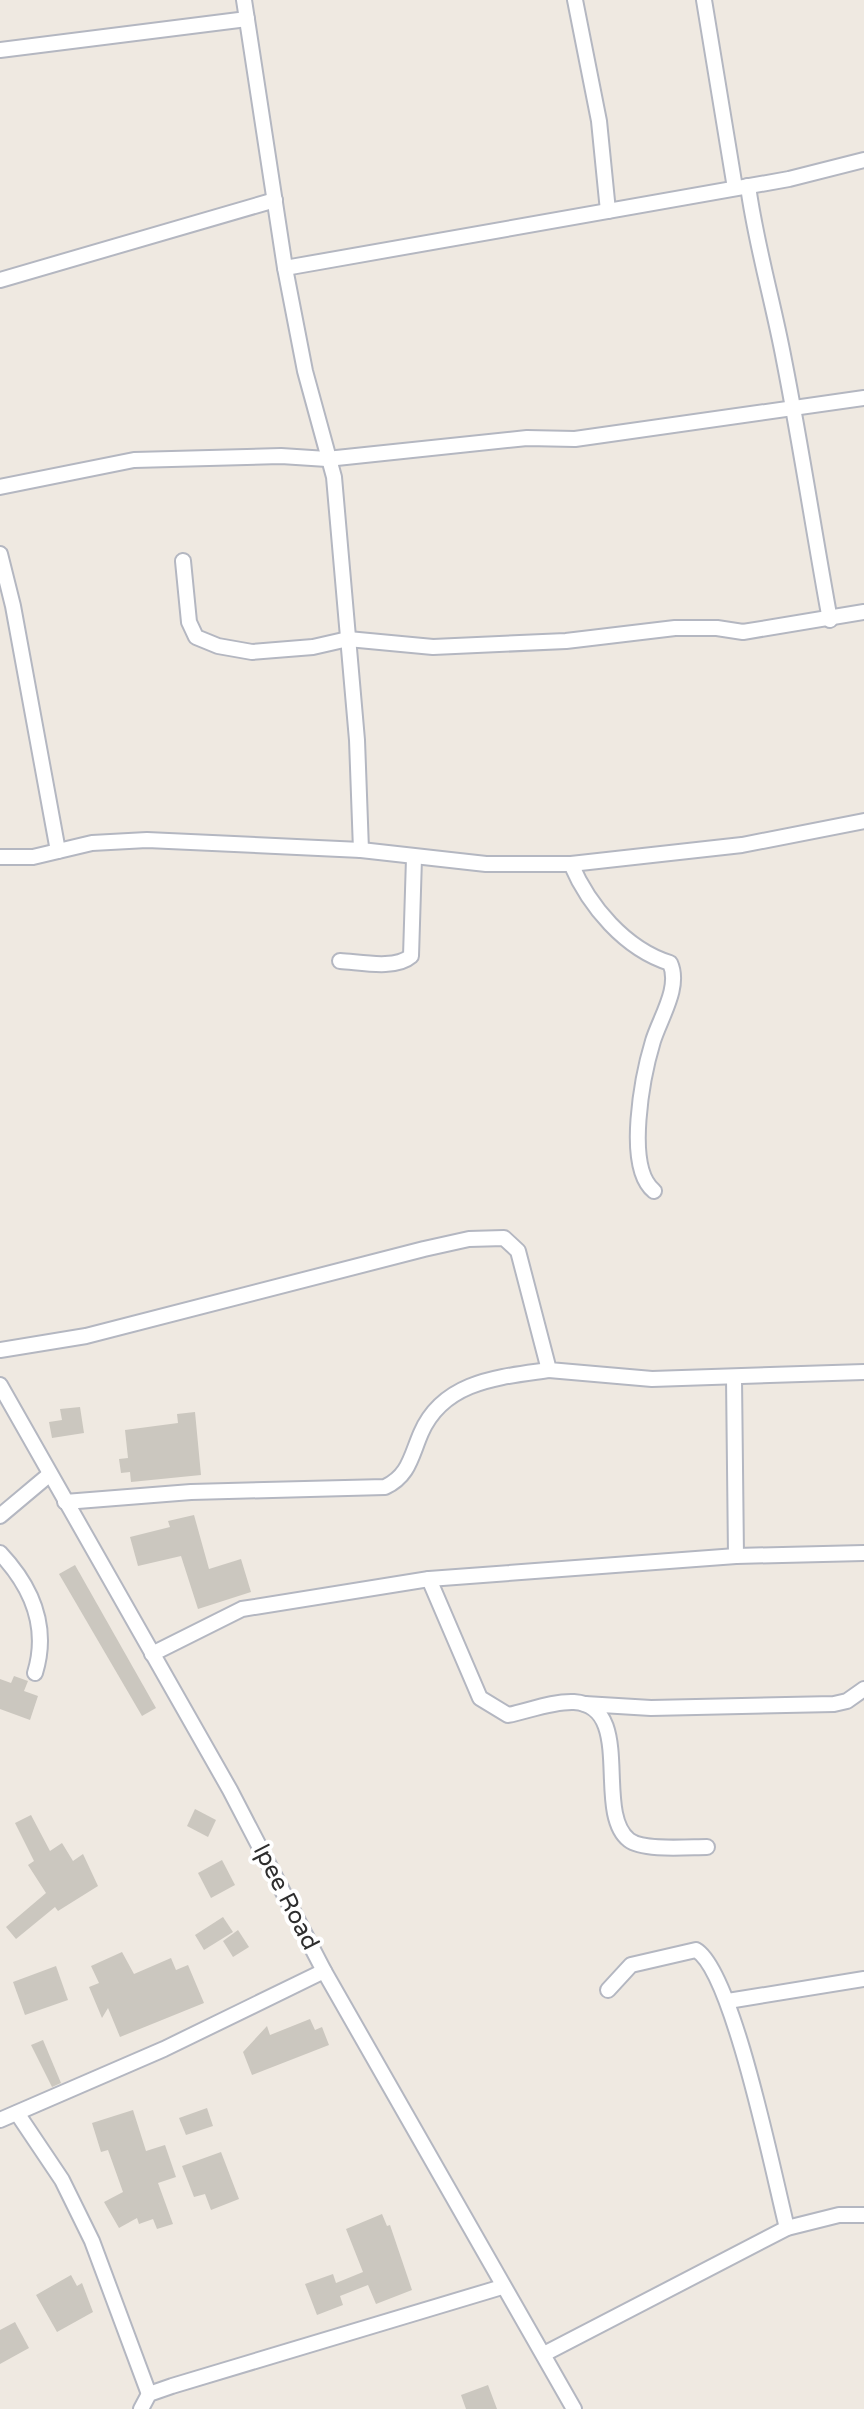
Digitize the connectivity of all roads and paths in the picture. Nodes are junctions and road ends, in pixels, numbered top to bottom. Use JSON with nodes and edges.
{"nodes":[{"id":1,"x":244,"y":0,"type":"edge"},
{"id":2,"x":575,"y":0,"type":"edge"},
{"id":3,"x":704,"y":0,"type":"edge"},
{"id":4,"x":247,"y":19,"type":"junction"},
{"id":5,"x":0,"y":50,"type":"edge"},
{"id":6,"x":864,"y":160,"type":"edge"},
{"id":7,"x":741,"y":187,"type":"junction"},
{"id":8,"x":275,"y":200,"type":"junction"},
{"id":9,"x":608,"y":211,"type":"junction"},
{"id":10,"x":285,"y":268,"type":"junction"},
{"id":11,"x":0,"y":280,"type":"edge"},
{"id":12,"x":864,"y":398,"type":"edge"},
{"id":13,"x":794,"y":408,"type":"junction"},
{"id":14,"x":327,"y":459,"type":"junction"},
{"id":15,"x":0,"y":487,"type":"edge"},
{"id":16,"x":0,"y":554,"type":"edge"},
{"id":17,"x":183,"y":561,"type":"dead end"},
{"id":18,"x":864,"y":612,"type":"edge"},
{"id":19,"x":830,"y":620,"type":"junction"},
{"id":20,"x":348,"y":639,"type":"junction"},
{"id":21,"x":864,"y":821,"type":"edge"},
{"id":22,"x":361,"y":850,"type":"junction"},
{"id":23,"x":58,"y":851,"type":"junction"},
{"id":24,"x":0,"y":857,"type":"edge"},
{"id":25,"x":414,"y":858,"type":"junction"},
{"id":26,"x":571,"y":864,"type":"junction"},
{"id":27,"x":340,"y":961,"type":"dead end"},
{"id":28,"x":654,"y":1191,"type":"dead end"},
{"id":29,"x":0,"y":1350,"type":"edge"},
{"id":30,"x":549,"y":1370,"type":"junction"},
{"id":31,"x":864,"y":1372,"type":"edge"},
{"id":32,"x":734,"y":1378,"type":"junction"},
{"id":33,"x":0,"y":1385,"type":"edge"},
{"id":34,"x":50,"y":1474,"type":"junction"},
{"id":35,"x":65,"y":1502,"type":"junction"},
{"id":36,"x":0,"y":1516,"type":"edge"},
{"id":37,"x":0,"y":1553,"type":"edge"},
{"id":38,"x":864,"y":1553,"type":"edge"},
{"id":39,"x":736,"y":1556,"type":"junction"},
{"id":40,"x":429,"y":1579,"type":"junction"},
{"id":41,"x":152,"y":1654,"type":"junction"},
{"id":42,"x":35,"y":1673,"type":"dead end"},
{"id":43,"x":864,"y":1689,"type":"edge"},
{"id":44,"x":585,"y":1704,"type":"junction"},
{"id":45,"x":707,"y":1847,"type":"dead end"},
{"id":46,"x":324,"y":1971,"type":"junction"},
{"id":47,"x":864,"y":1979,"type":"edge"},
{"id":48,"x":608,"y":1990,"type":"dead end"},
{"id":49,"x":728,"y":2001,"type":"junction"},
{"id":50,"x":17,"y":2113,"type":"junction"},
{"id":51,"x":0,"y":2120,"type":"edge"},
{"id":52,"x":864,"y":2215,"type":"edge"},
{"id":53,"x":787,"y":2228,"type":"junction"},
{"id":54,"x":502,"y":2287,"type":"junction"},
{"id":55,"x":544,"y":2354,"type":"junction"},
{"id":56,"x":149,"y":2394,"type":"junction"},
{"id":57,"x":141,"y":2409,"type":"edge"},
{"id":58,"x":574,"y":2409,"type":"edge"}],
"edges":[{"from":1,"to":4,"type":"street"},
{"from":2,"to":9,"type":"street"},
{"from":3,"to":7,"type":"street"},
{"from":4,"to":5,"type":"street"},
{"from":4,"to":8,"type":"street"},
{"from":6,"to":7,"type":"street"},
{"from":7,"to":9,"type":"street"},
{"from":7,"to":13,"type":"street"},
{"from":8,"to":10,"type":"street"},
{"from":8,"to":11,"type":"street"},
{"from":9,"to":10,"type":"street"},
{"from":10,"to":14,"type":"street"},
{"from":12,"to":13,"type":"street"},
{"from":13,"to":14,"type":"street"},
{"from":13,"to":19,"type":"street"},
{"from":14,"to":15,"type":"street"},
{"from":14,"to":20,"type":"street"},
{"from":16,"to":23,"type":"street"},
{"from":17,"to":20,"type":"street"},
{"from":18,"to":19,"type":"street"},
{"from":19,"to":20,"type":"street"},
{"from":20,"to":22,"type":"street"},
{"from":21,"to":26,"type":"street"},
{"from":22,"to":23,"type":"street"},
{"from":22,"to":25,"type":"street"},
{"from":23,"to":24,"type":"street"},
{"from":25,"to":26,"type":"street"},
{"from":25,"to":27,"type":"street"},
{"from":26,"to":28,"type":"street"},
{"from":29,"to":30,"type":"street"},
{"from":30,"to":32,"type":"street"},
{"from":30,"to":35,"type":"street"},
{"from":31,"to":32,"type":"street"},
{"from":32,"to":39,"type":"street"},
{"from":33,"to":34,"type":"street","name":"Ipee Road"},
{"from":34,"to":35,"type":"street","name":"Ipee Road"},
{"from":34,"to":36,"type":"street"},
{"from":35,"to":41,"type":"street","name":"Ipee Road"},
{"from":37,"to":42,"type":"street"},
{"from":38,"to":39,"type":"street"},
{"from":39,"to":40,"type":"street"},
{"from":40,"to":41,"type":"street"},
{"from":40,"to":44,"type":"street"},
{"from":41,"to":46,"type":"street","name":"Ipee Road"},
{"from":43,"to":44,"type":"street"},
{"from":44,"to":45,"type":"street"},
{"from":46,"to":50,"type":"street"},
{"from":46,"to":54,"type":"street","name":"Ipee Road"},
{"from":47,"to":49,"type":"street"},
{"from":48,"to":49,"type":"street"},
{"from":49,"to":53,"type":"street"},
{"from":50,"to":51,"type":"street"},
{"from":50,"to":56,"type":"street"},
{"from":52,"to":53,"type":"street"},
{"from":53,"to":55,"type":"street"},
{"from":54,"to":55,"type":"street","name":"Ipee Road"},
{"from":54,"to":56,"type":"street"},
{"from":55,"to":58,"type":"street","name":"Ipee Road"},
{"from":56,"to":57,"type":"street"}]}
